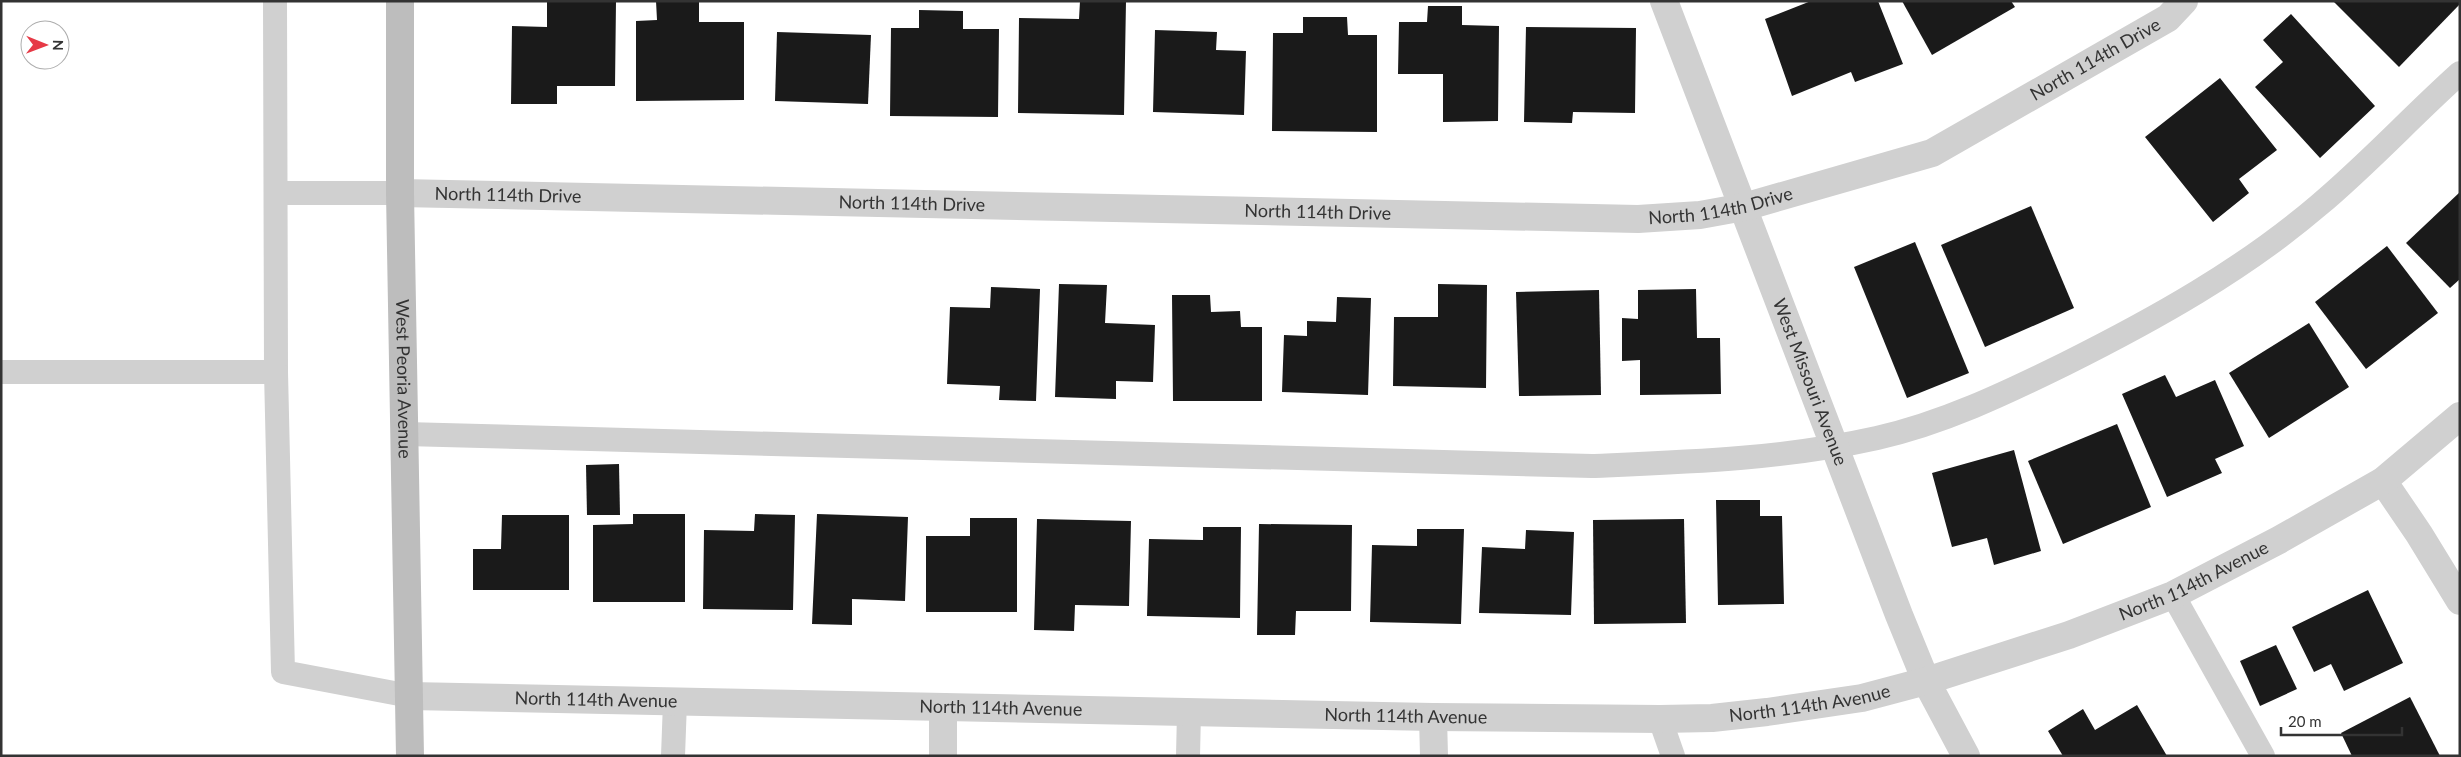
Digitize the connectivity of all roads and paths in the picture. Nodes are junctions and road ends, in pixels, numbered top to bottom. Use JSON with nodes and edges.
{"nodes":[{"id":1,"x":275,"y":1,"type":"edge"},
{"id":2,"x":400,"y":1,"type":"edge"},
{"id":3,"x":2184,"y":1,"type":"edge"},
{"id":4,"x":1670,"y":3,"type":"edge"},
{"id":5,"x":2460,"y":73,"type":"edge"},
{"id":6,"x":400,"y":192,"type":"junction"},
{"id":7,"x":276,"y":193,"type":"junction"},
{"id":8,"x":1744,"y":207,"type":"junction"},
{"id":9,"x":1,"y":372,"type":"edge"},
{"id":10,"x":276,"y":372,"type":"junction"},
{"id":11,"x":2460,"y":416,"type":"edge"},
{"id":12,"x":406,"y":434,"type":"junction"},
{"id":13,"x":1835,"y":445,"type":"junction"},
{"id":14,"x":2383,"y":481,"type":"junction"},
{"id":15,"x":2173,"y":595,"type":"junction"},
{"id":16,"x":2460,"y":601,"type":"edge"},
{"id":17,"x":1926,"y":681,"type":"junction"},
{"id":18,"x":410,"y":696,"type":"junction"},
{"id":19,"x":675,"y":702,"type":"junction"},
{"id":20,"x":943,"y":707,"type":"junction"},
{"id":21,"x":1189,"y":712,"type":"junction"},
{"id":22,"x":1433,"y":717,"type":"junction"},
{"id":23,"x":1660,"y":719,"type":"junction"},
{"id":24,"x":410,"y":756,"type":"edge"},
{"id":25,"x":673,"y":756,"type":"edge"},
{"id":26,"x":943,"y":756,"type":"edge"},
{"id":27,"x":1188,"y":756,"type":"edge"},
{"id":28,"x":1434,"y":756,"type":"edge"},
{"id":29,"x":1673,"y":756,"type":"edge"},
{"id":30,"x":1966,"y":756,"type":"edge"},
{"id":31,"x":2263,"y":756,"type":"edge"}],
"edges":[{"from":1,"to":7,"type":"lane"},
{"from":2,"to":6,"type":"street","name":"West Peoria Avenue"},
{"from":3,"to":8,"type":"street","name":"North 114th Drive"},
{"from":4,"to":8,"type":"street","name":"West Missouri Avenue"},
{"from":5,"to":13,"type":"lane"},
{"from":6,"to":7,"type":"lane"},
{"from":6,"to":8,"type":"street","name":"North 114th Drive"},
{"from":6,"to":12,"type":"street","name":"West Peoria Avenue"},
{"from":7,"to":10,"type":"lane"},
{"from":8,"to":13,"type":"street","name":"West Missouri Avenue"},
{"from":9,"to":10,"type":"lane"},
{"from":10,"to":18,"type":"lane","name":"North 114th Avenue"},
{"from":11,"to":14,"type":"street","name":"North 114th Avenue"},
{"from":12,"to":13,"type":"lane"},
{"from":12,"to":18,"type":"street","name":"West Peoria Avenue"},
{"from":13,"to":17,"type":"street","name":"West Missouri Avenue"},
{"from":14,"to":15,"type":"street","name":"North 114th Avenue"},
{"from":14,"to":16,"type":"street"},
{"from":15,"to":17,"type":"street","name":"North 114th Avenue"},
{"from":15,"to":31,"type":"lane"},
{"from":17,"to":23,"type":"street","name":"North 114th Avenue"},
{"from":17,"to":30,"type":"street","name":"West Missouri Avenue"},
{"from":18,"to":19,"type":"street","name":"North 114th Avenue"},
{"from":18,"to":24,"type":"street","name":"West Peoria Avenue"},
{"from":19,"to":20,"type":"street","name":"North 114th Avenue"},
{"from":19,"to":25,"type":"lane"},
{"from":20,"to":21,"type":"street","name":"North 114th Avenue"},
{"from":20,"to":26,"type":"street"},
{"from":21,"to":22,"type":"street","name":"North 114th Avenue"},
{"from":21,"to":27,"type":"lane"},
{"from":22,"to":23,"type":"street","name":"North 114th Avenue"},
{"from":22,"to":28,"type":"street"},
{"from":23,"to":29,"type":"lane"}]}
